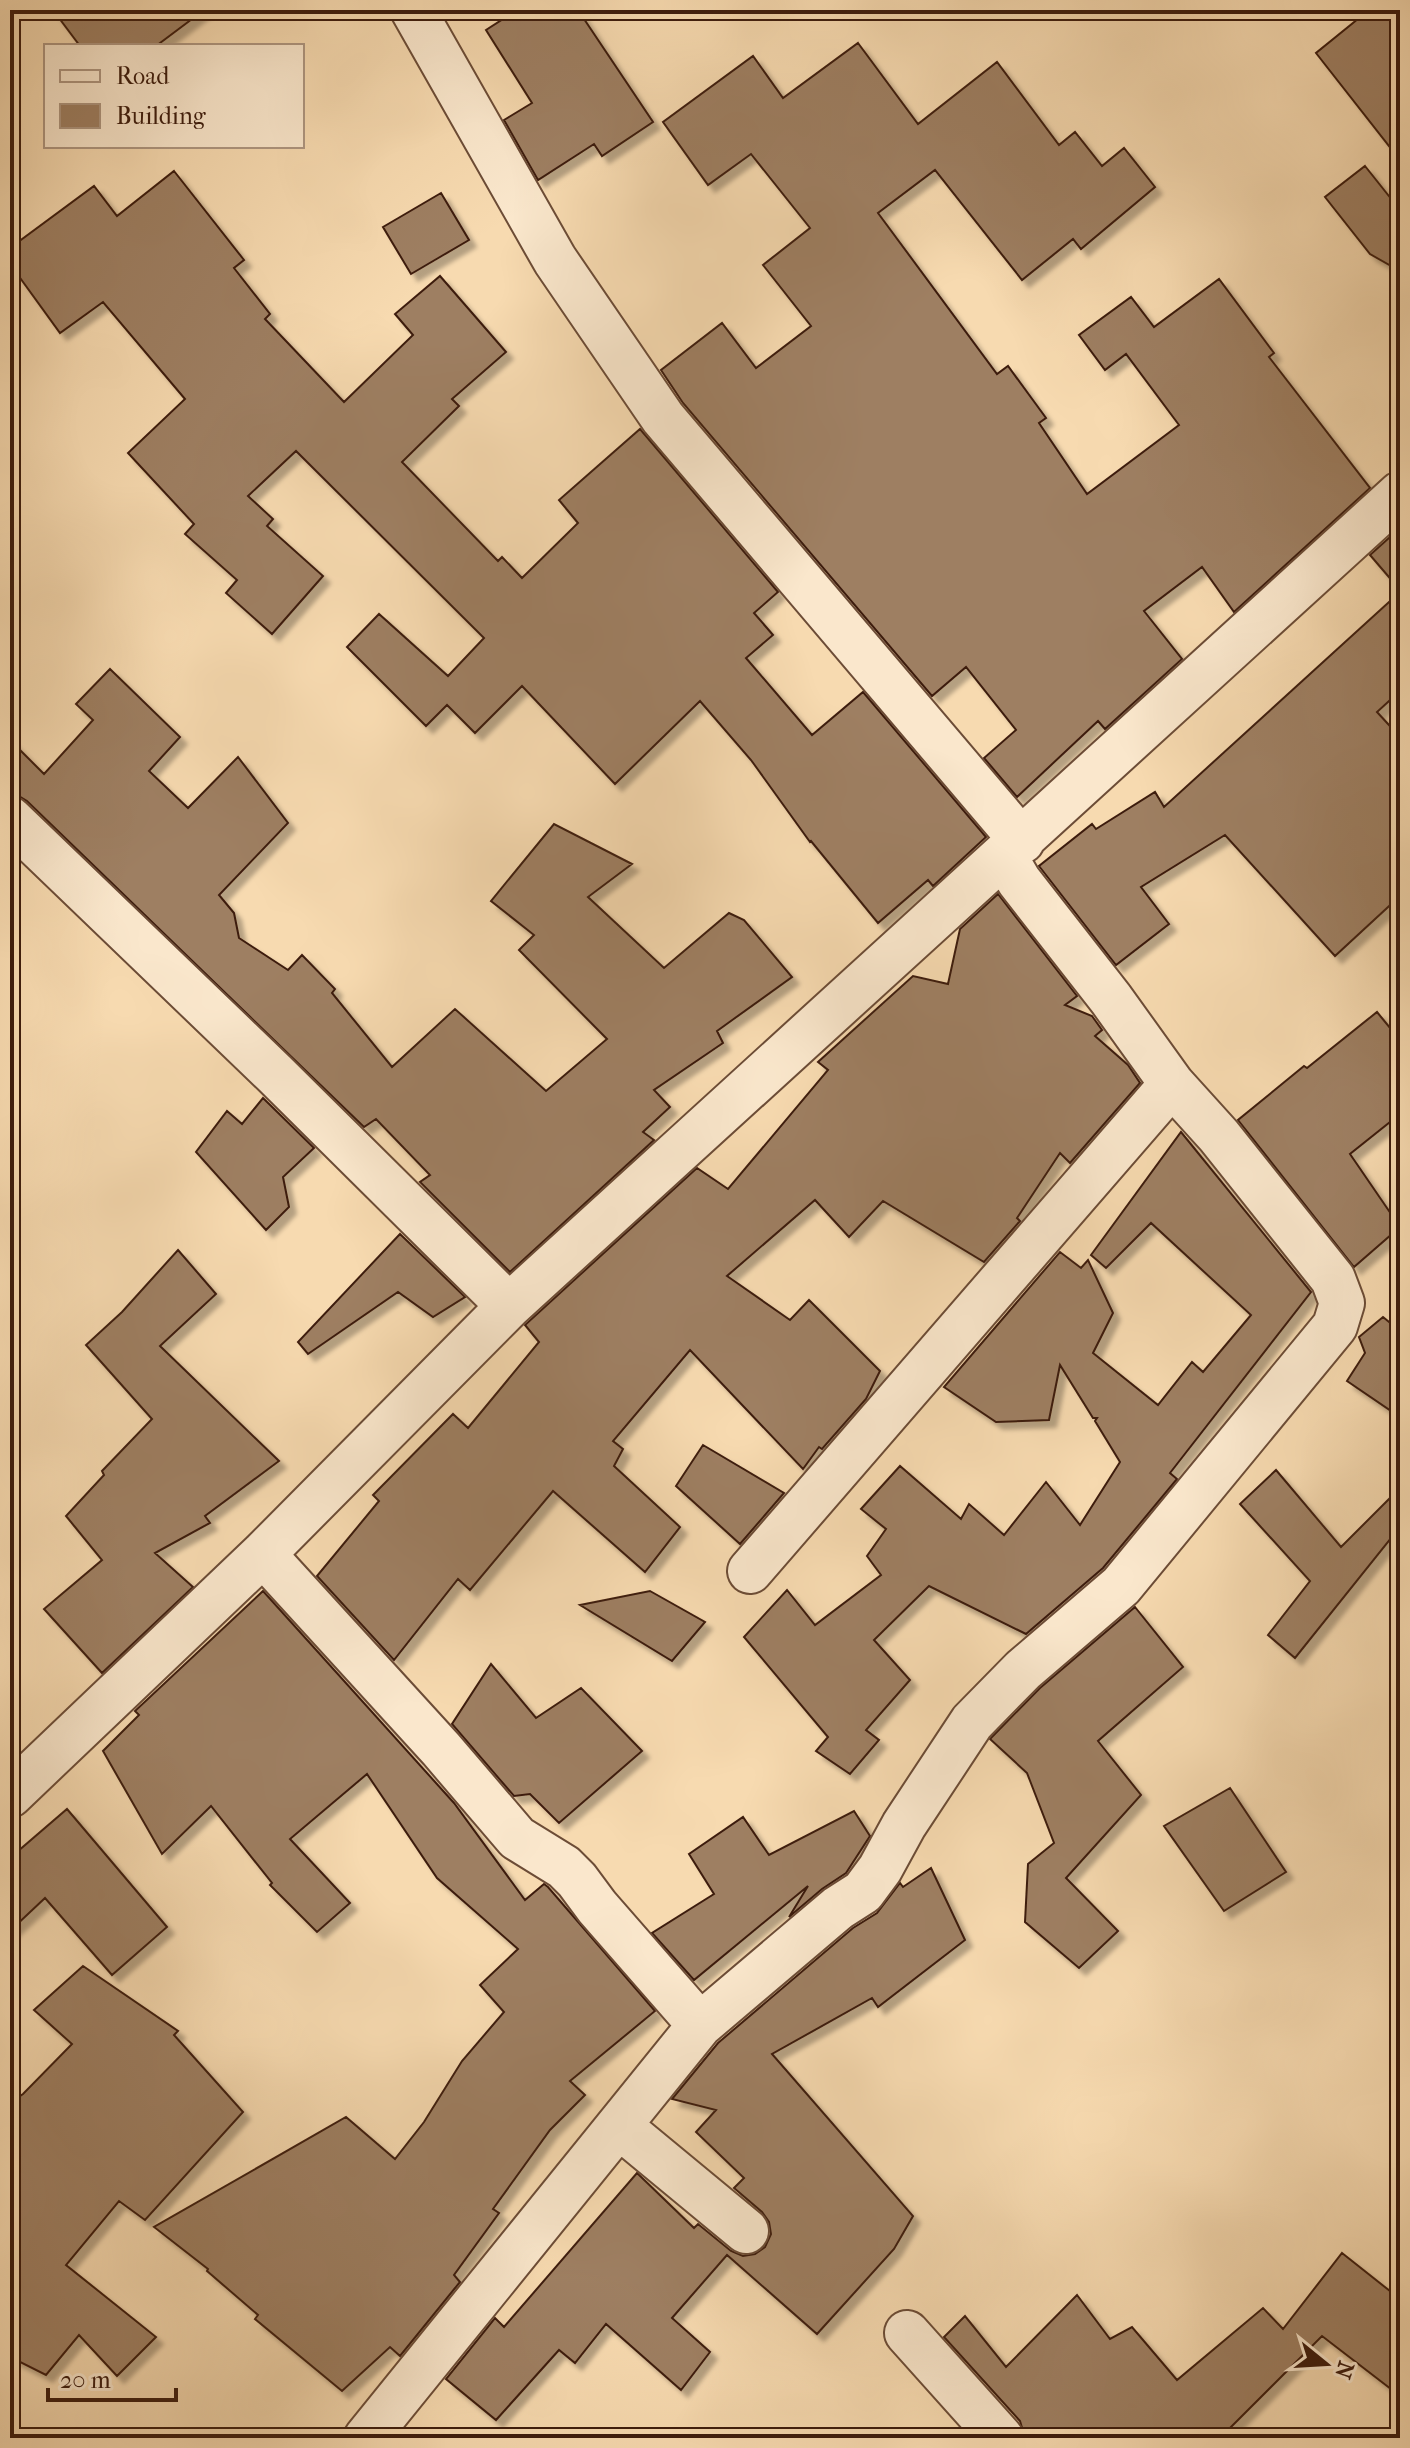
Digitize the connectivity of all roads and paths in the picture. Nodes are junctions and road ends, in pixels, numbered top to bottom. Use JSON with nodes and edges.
{"nodes":[{"id":1,"x":413,"y":10,"type":"edge"},
{"id":2,"x":1400,"y":494,"type":"edge"},
{"id":3,"x":10,"y":819,"type":"edge"},
{"id":4,"x":1014,"y":849,"type":"junction"},
{"id":5,"x":1172,"y":1084,"type":"junction"},
{"id":6,"x":509,"y":1306,"type":"junction"},
{"id":7,"x":263,"y":1554,"type":"junction"},
{"id":8,"x":750,"y":1571,"type":"dead end"},
{"id":9,"x":10,"y":1795,"type":"edge"},
{"id":10,"x":700,"y":2025,"type":"junction"},
{"id":11,"x":619,"y":2126,"type":"junction"},
{"id":12,"x":746,"y":2231,"type":"dead end"},
{"id":13,"x":907,"y":2333,"type":"dead end"},
{"id":14,"x":366,"y":2438,"type":"edge"},
{"id":15,"x":1001,"y":2438,"type":"edge"}],
"edges":[{"from":1,"to":4,"type":"street"},
{"from":2,"to":4,"type":"street"},
{"from":3,"to":6,"type":"street"},
{"from":4,"to":5,"type":"street"},
{"from":4,"to":6,"type":"street"},
{"from":5,"to":8,"type":"street"},
{"from":5,"to":10,"type":"street"},
{"from":6,"to":7,"type":"street"},
{"from":7,"to":9,"type":"street"},
{"from":7,"to":10,"type":"street"},
{"from":10,"to":11,"type":"street"},
{"from":11,"to":12,"type":"street"},
{"from":11,"to":14,"type":"street"},
{"from":13,"to":15,"type":"street"}]}
